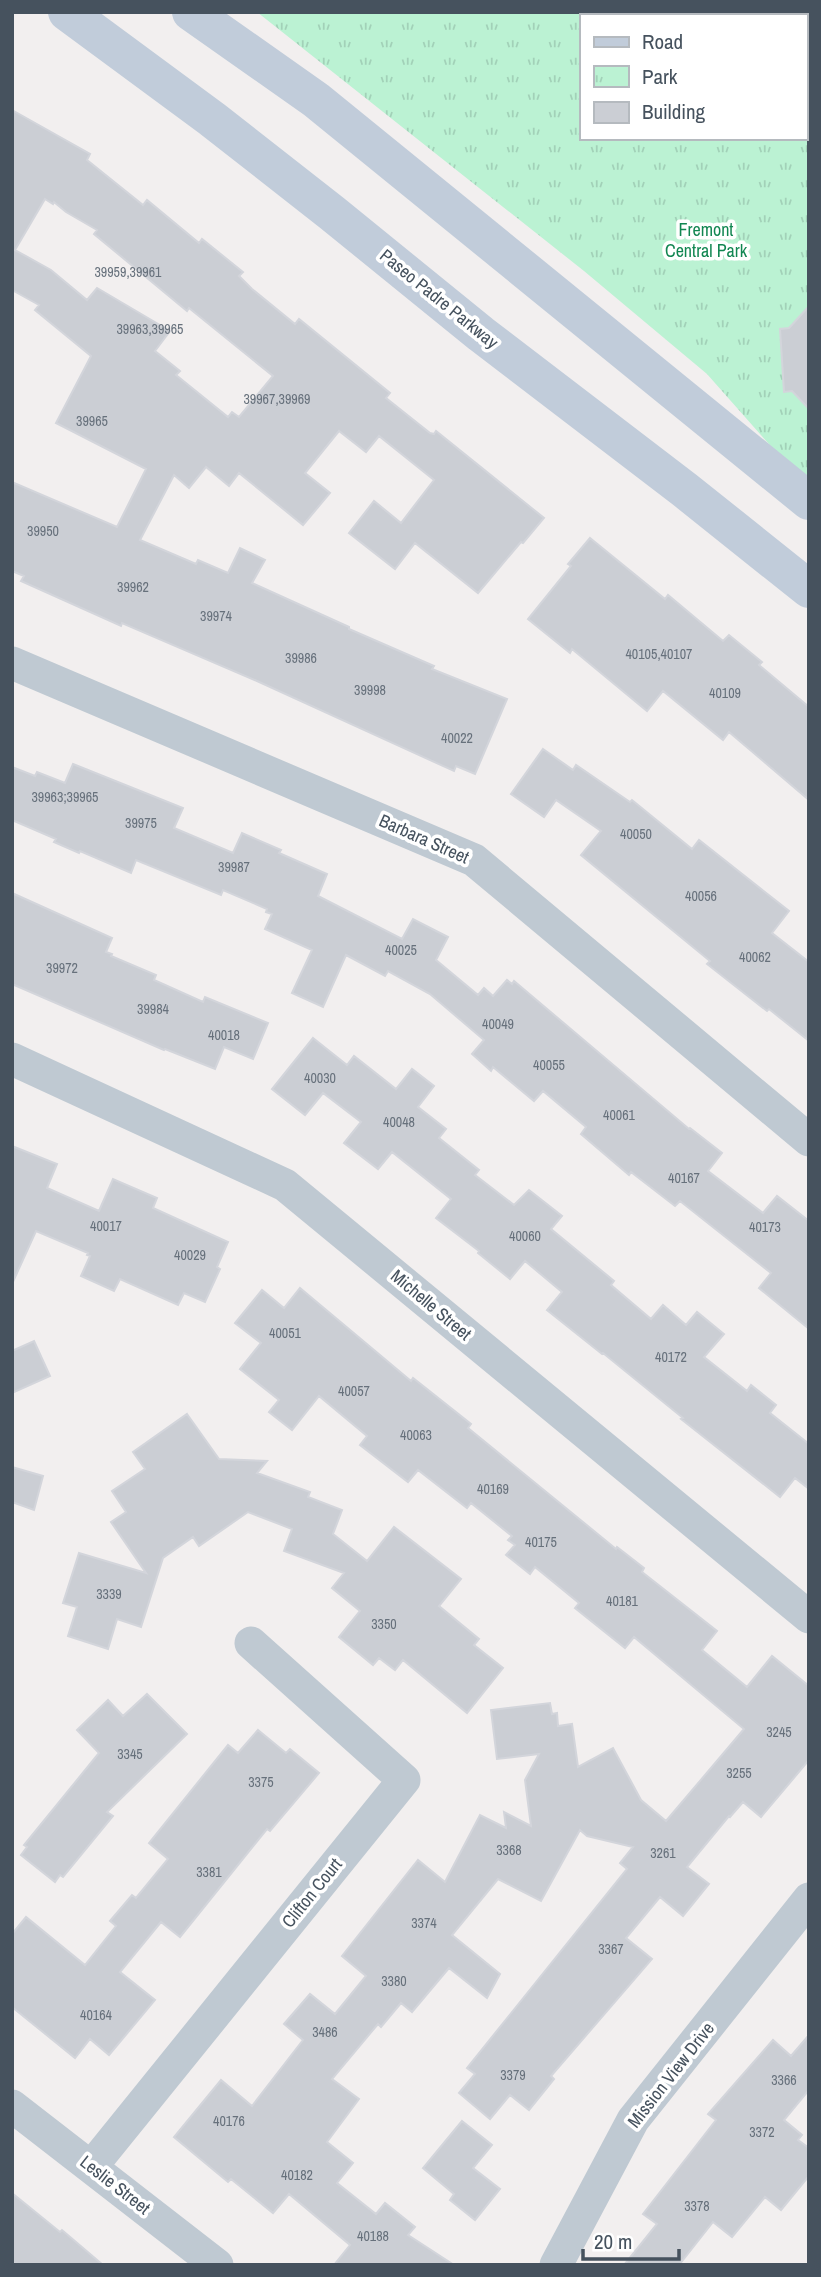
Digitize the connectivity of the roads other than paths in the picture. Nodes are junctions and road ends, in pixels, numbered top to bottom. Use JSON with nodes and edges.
{"nodes":[{"id":1,"x":67,"y":12,"type":"edge"},
{"id":2,"x":191,"y":12,"type":"edge"},
{"id":3,"x":809,"y":501,"type":"edge"},
{"id":4,"x":809,"y":589,"type":"edge"},
{"id":5,"x":12,"y":663,"type":"edge"},
{"id":6,"x":12,"y":1059,"type":"edge"},
{"id":7,"x":809,"y":1140,"type":"edge"},
{"id":8,"x":809,"y":1617,"type":"edge"},
{"id":9,"x":251,"y":1643,"type":"dead end"},
{"id":10,"x":809,"y":1899,"type":"edge"},
{"id":11,"x":12,"y":2106,"type":"edge"},
{"id":12,"x":92,"y":2166,"type":"junction"},
{"id":13,"x":217,"y":2265,"type":"edge"},
{"id":14,"x":556,"y":2265,"type":"edge"}],
"edges":[{"from":1,"to":4,"type":"main road","name":"Paseo Padre Parkway"},
{"from":2,"to":3,"type":"main road"},
{"from":5,"to":7,"type":"street","name":"Barbara Street"},
{"from":6,"to":8,"type":"street","name":"Michelle Street"},
{"from":9,"to":12,"type":"street","name":"Clifton Court"},
{"from":10,"to":14,"type":"street","name":"Mission View Drive"},
{"from":11,"to":12,"type":"street","name":"Leslie Street"},
{"from":12,"to":13,"type":"street","name":"Leslie Street"}]}
